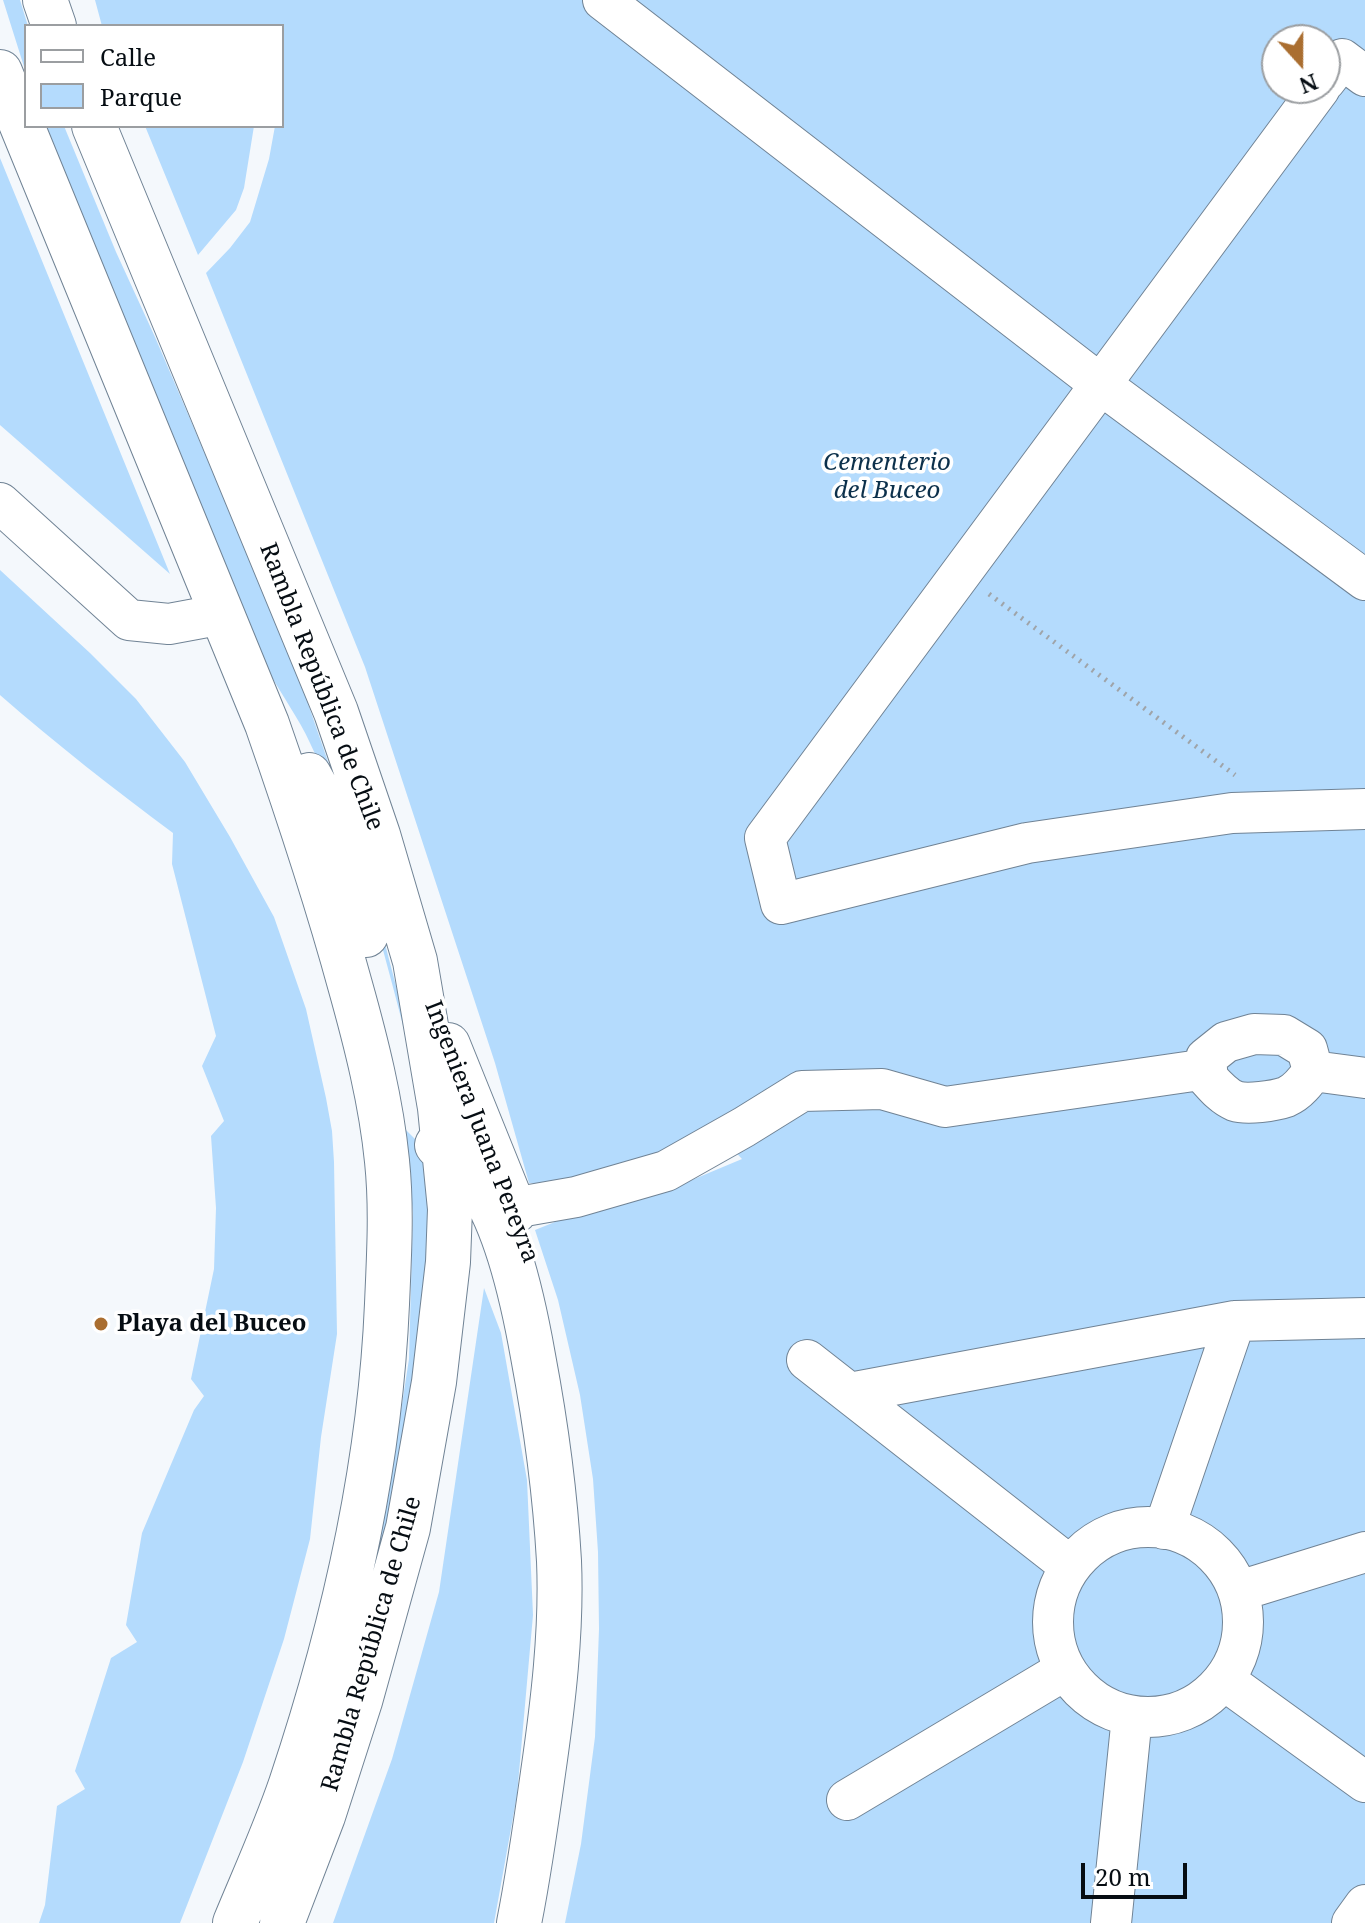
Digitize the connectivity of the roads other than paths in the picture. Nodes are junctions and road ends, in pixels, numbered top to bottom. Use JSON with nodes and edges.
{"nodes":[{"id":1,"x":45,"y":0,"type":"edge"},
{"id":2,"x":603,"y":0,"type":"edge"},
{"id":3,"x":53,"y":24,"type":"edge"},
{"id":4,"x":1341,"y":60,"type":"edge"},
{"id":5,"x":0,"y":72,"type":"edge"},
{"id":6,"x":1365,"y":76,"type":"edge"},
{"id":7,"x":1308,"y":104,"type":"edge"},
{"id":8,"x":95,"y":128,"type":"edge"},
{"id":9,"x":1100,"y":384,"type":"junction"},
{"id":10,"x":0,"y":503,"type":"edge"},
{"id":11,"x":1365,"y":580,"type":"edge"},
{"id":12,"x":223,"y":614,"type":"junction"},
{"id":13,"x":267,"y":724,"type":"junction"},
{"id":14,"x":1365,"y":809,"type":"edge"},
{"id":15,"x":415,"y":961,"type":"junction"},
{"id":16,"x":1207,"y":1069,"type":"junction"},
{"id":17,"x":1313,"y":1071,"type":"junction"},
{"id":18,"x":1365,"y":1078,"type":"edge"},
{"id":19,"x":445,"y":1153,"type":"junction"},
{"id":20,"x":513,"y":1208,"type":"junction"},
{"id":21,"x":1365,"y":1318,"type":"edge"},
{"id":22,"x":1235,"y":1321,"type":"junction"},
{"id":23,"x":807,"y":1360,"type":"dead end"},
{"id":24,"x":850,"y":1393,"type":"junction"},
{"id":25,"x":1164,"y":1529,"type":"junction"},
{"id":26,"x":1365,"y":1552,"type":"edge"},
{"id":27,"x":1070,"y":1566,"type":"junction"},
{"id":28,"x":1239,"y":1591,"type":"junction"},
{"id":29,"x":1065,"y":1670,"type":"junction"},
{"id":30,"x":1224,"y":1680,"type":"junction"},
{"id":31,"x":1132,"y":1716,"type":"junction"},
{"id":32,"x":1365,"y":1782,"type":"edge"},
{"id":33,"x":847,"y":1800,"type":"dead end"},
{"id":34,"x":1365,"y":1905,"type":"edge"},
{"id":35,"x":235,"y":1923,"type":"edge"},
{"id":36,"x":282,"y":1923,"type":"edge"},
{"id":37,"x":519,"y":1923,"type":"edge"},
{"id":38,"x":542,"y":1923,"type":"edge"},
{"id":39,"x":1111,"y":1923,"type":"edge"},
{"id":40,"x":1352,"y":1923,"type":"edge"}],
"edges":[{"from":1,"to":3,"type":"main road"},
{"from":2,"to":9,"type":"street"},
{"from":4,"to":6,"type":"street"},
{"from":5,"to":12,"type":"main road","name":"Rambla República de Chile"},
{"from":7,"to":9,"type":"street"},
{"from":8,"to":15,"type":"main road","name":"Rambla República de Chile"},
{"from":9,"to":11,"type":"street"},
{"from":9,"to":14,"type":"street"},
{"from":10,"to":12,"type":"street"},
{"from":12,"to":13,"type":"main road","name":"Rambla República de Chile"},
{"from":13,"to":19,"type":"main road","name":"Ingeniera Juana Pereyra"},
{"from":13,"to":35,"type":"main road","name":"Rambla República de Chile"},
{"from":15,"to":19,"type":"main road","name":"Rambla República de Chile"},
{"from":15,"to":20,"type":"main road","name":"Ingeniera Juana Pereyra"},
{"from":16,"to":17,"type":"street"},
{"from":16,"to":17,"type":"street"},
{"from":16,"to":20,"type":"street"},
{"from":17,"to":18,"type":"street"},
{"from":19,"to":36,"type":"main road","name":"Rambla República de Chile"},
{"from":19,"to":37,"type":"main road","name":"Ingeniera Juana Pereyra"},
{"from":20,"to":38,"type":"main road","name":"Ingeniera Juana Pereyra"},
{"from":21,"to":22,"type":"street"},
{"from":22,"to":24,"type":"street"},
{"from":22,"to":25,"type":"street"},
{"from":23,"to":24,"type":"street"},
{"from":24,"to":27,"type":"street"},
{"from":25,"to":27,"type":"street"},
{"from":25,"to":28,"type":"street"},
{"from":26,"to":28,"type":"street"},
{"from":27,"to":29,"type":"street"},
{"from":28,"to":30,"type":"street"},
{"from":29,"to":31,"type":"street"},
{"from":29,"to":33,"type":"street"},
{"from":30,"to":31,"type":"street"},
{"from":30,"to":32,"type":"street"},
{"from":31,"to":39,"type":"street"},
{"from":34,"to":40,"type":"street"}]}
